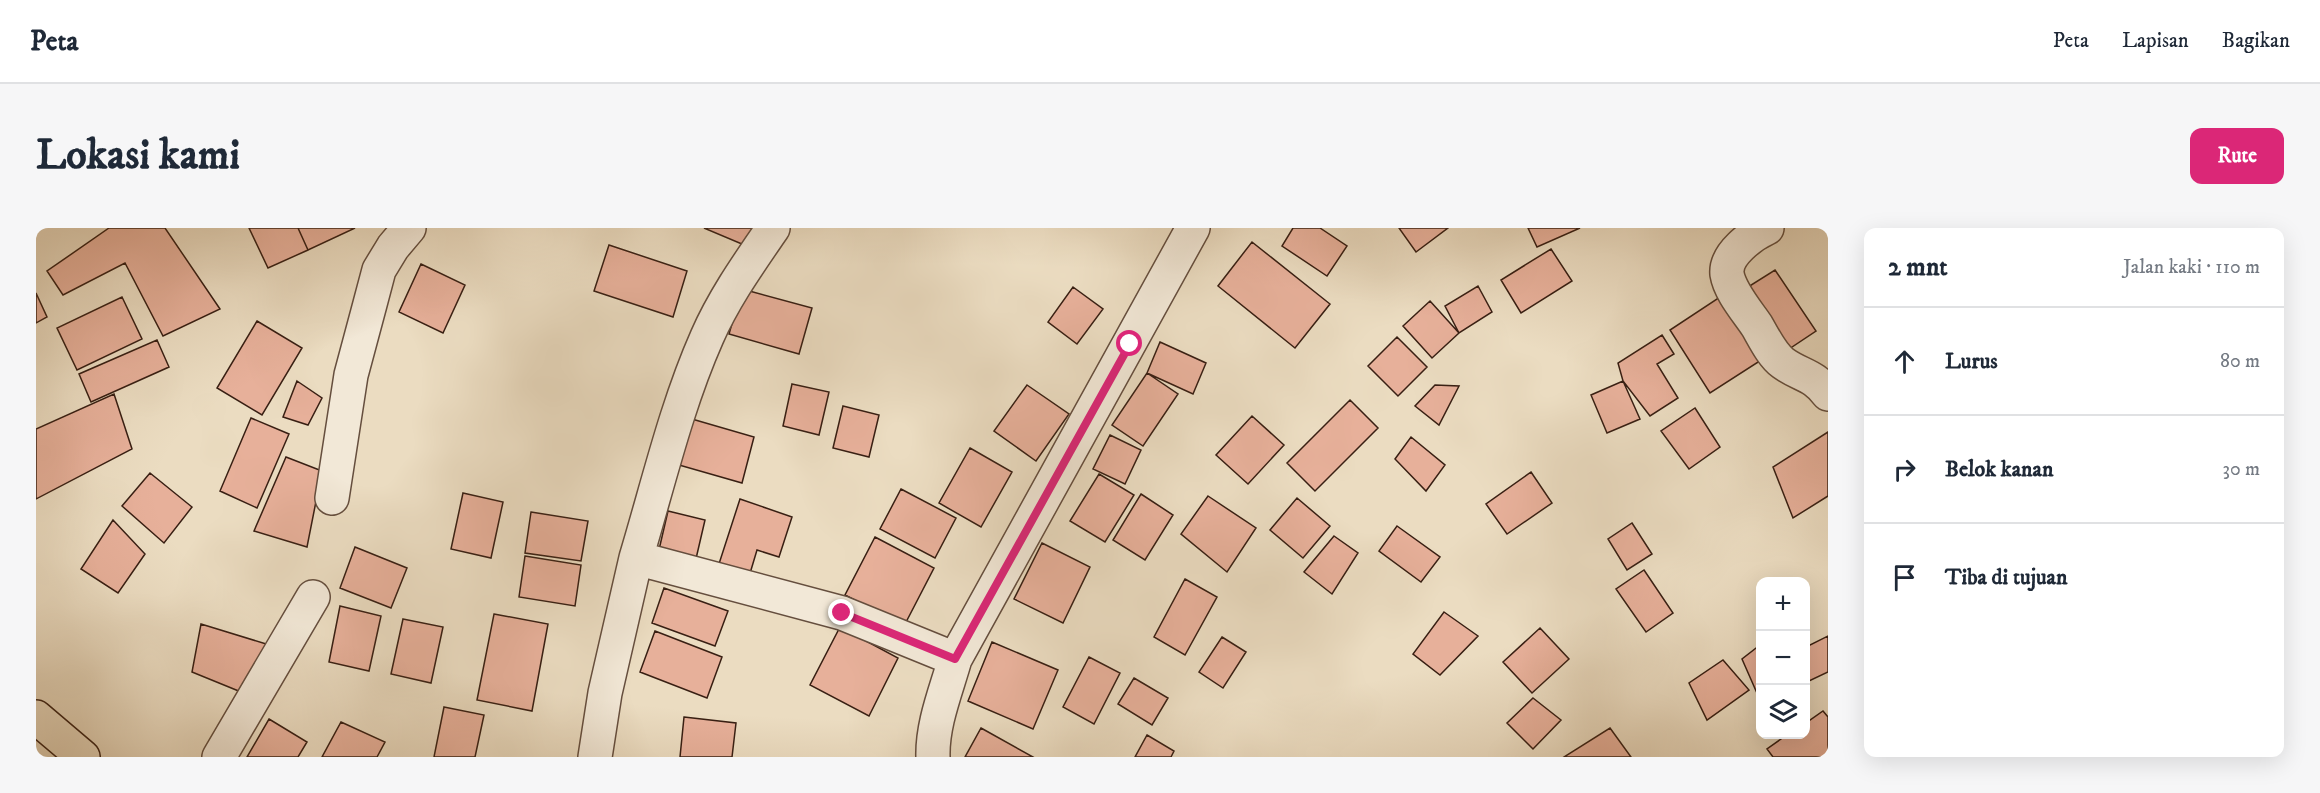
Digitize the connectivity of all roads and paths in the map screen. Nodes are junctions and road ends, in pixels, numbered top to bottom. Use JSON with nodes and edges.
{"nodes":[{"id":1,"x":409,"y":228,"type":"edge"},
{"id":2,"x":773,"y":228,"type":"edge"},
{"id":3,"x":1193,"y":228,"type":"edge"},
{"id":4,"x":1767,"y":228,"type":"edge"},
{"id":5,"x":1828,"y":394,"type":"edge"},
{"id":6,"x":332,"y":498,"type":"dead end"},
{"id":7,"x":636,"y":558,"type":"junction"},
{"id":8,"x":313,"y":597,"type":"dead end"},
{"id":9,"x":955,"y":659,"type":"junction"},
{"id":10,"x":36,"y":717,"type":"edge"},
{"id":11,"x":83,"y":757,"type":"edge"},
{"id":12,"x":219,"y":757,"type":"edge"},
{"id":13,"x":595,"y":757,"type":"edge"},
{"id":14,"x":933,"y":757,"type":"edge"}],
"edges":[{"from":1,"to":6,"type":"street"},
{"from":2,"to":7,"type":"street"},
{"from":3,"to":9,"type":"street"},
{"from":4,"to":5,"type":"street"},
{"from":7,"to":9,"type":"street"},
{"from":7,"to":13,"type":"street"},
{"from":8,"to":12,"type":"street"},
{"from":9,"to":14,"type":"street"},
{"from":10,"to":11,"type":"highway"}]}
